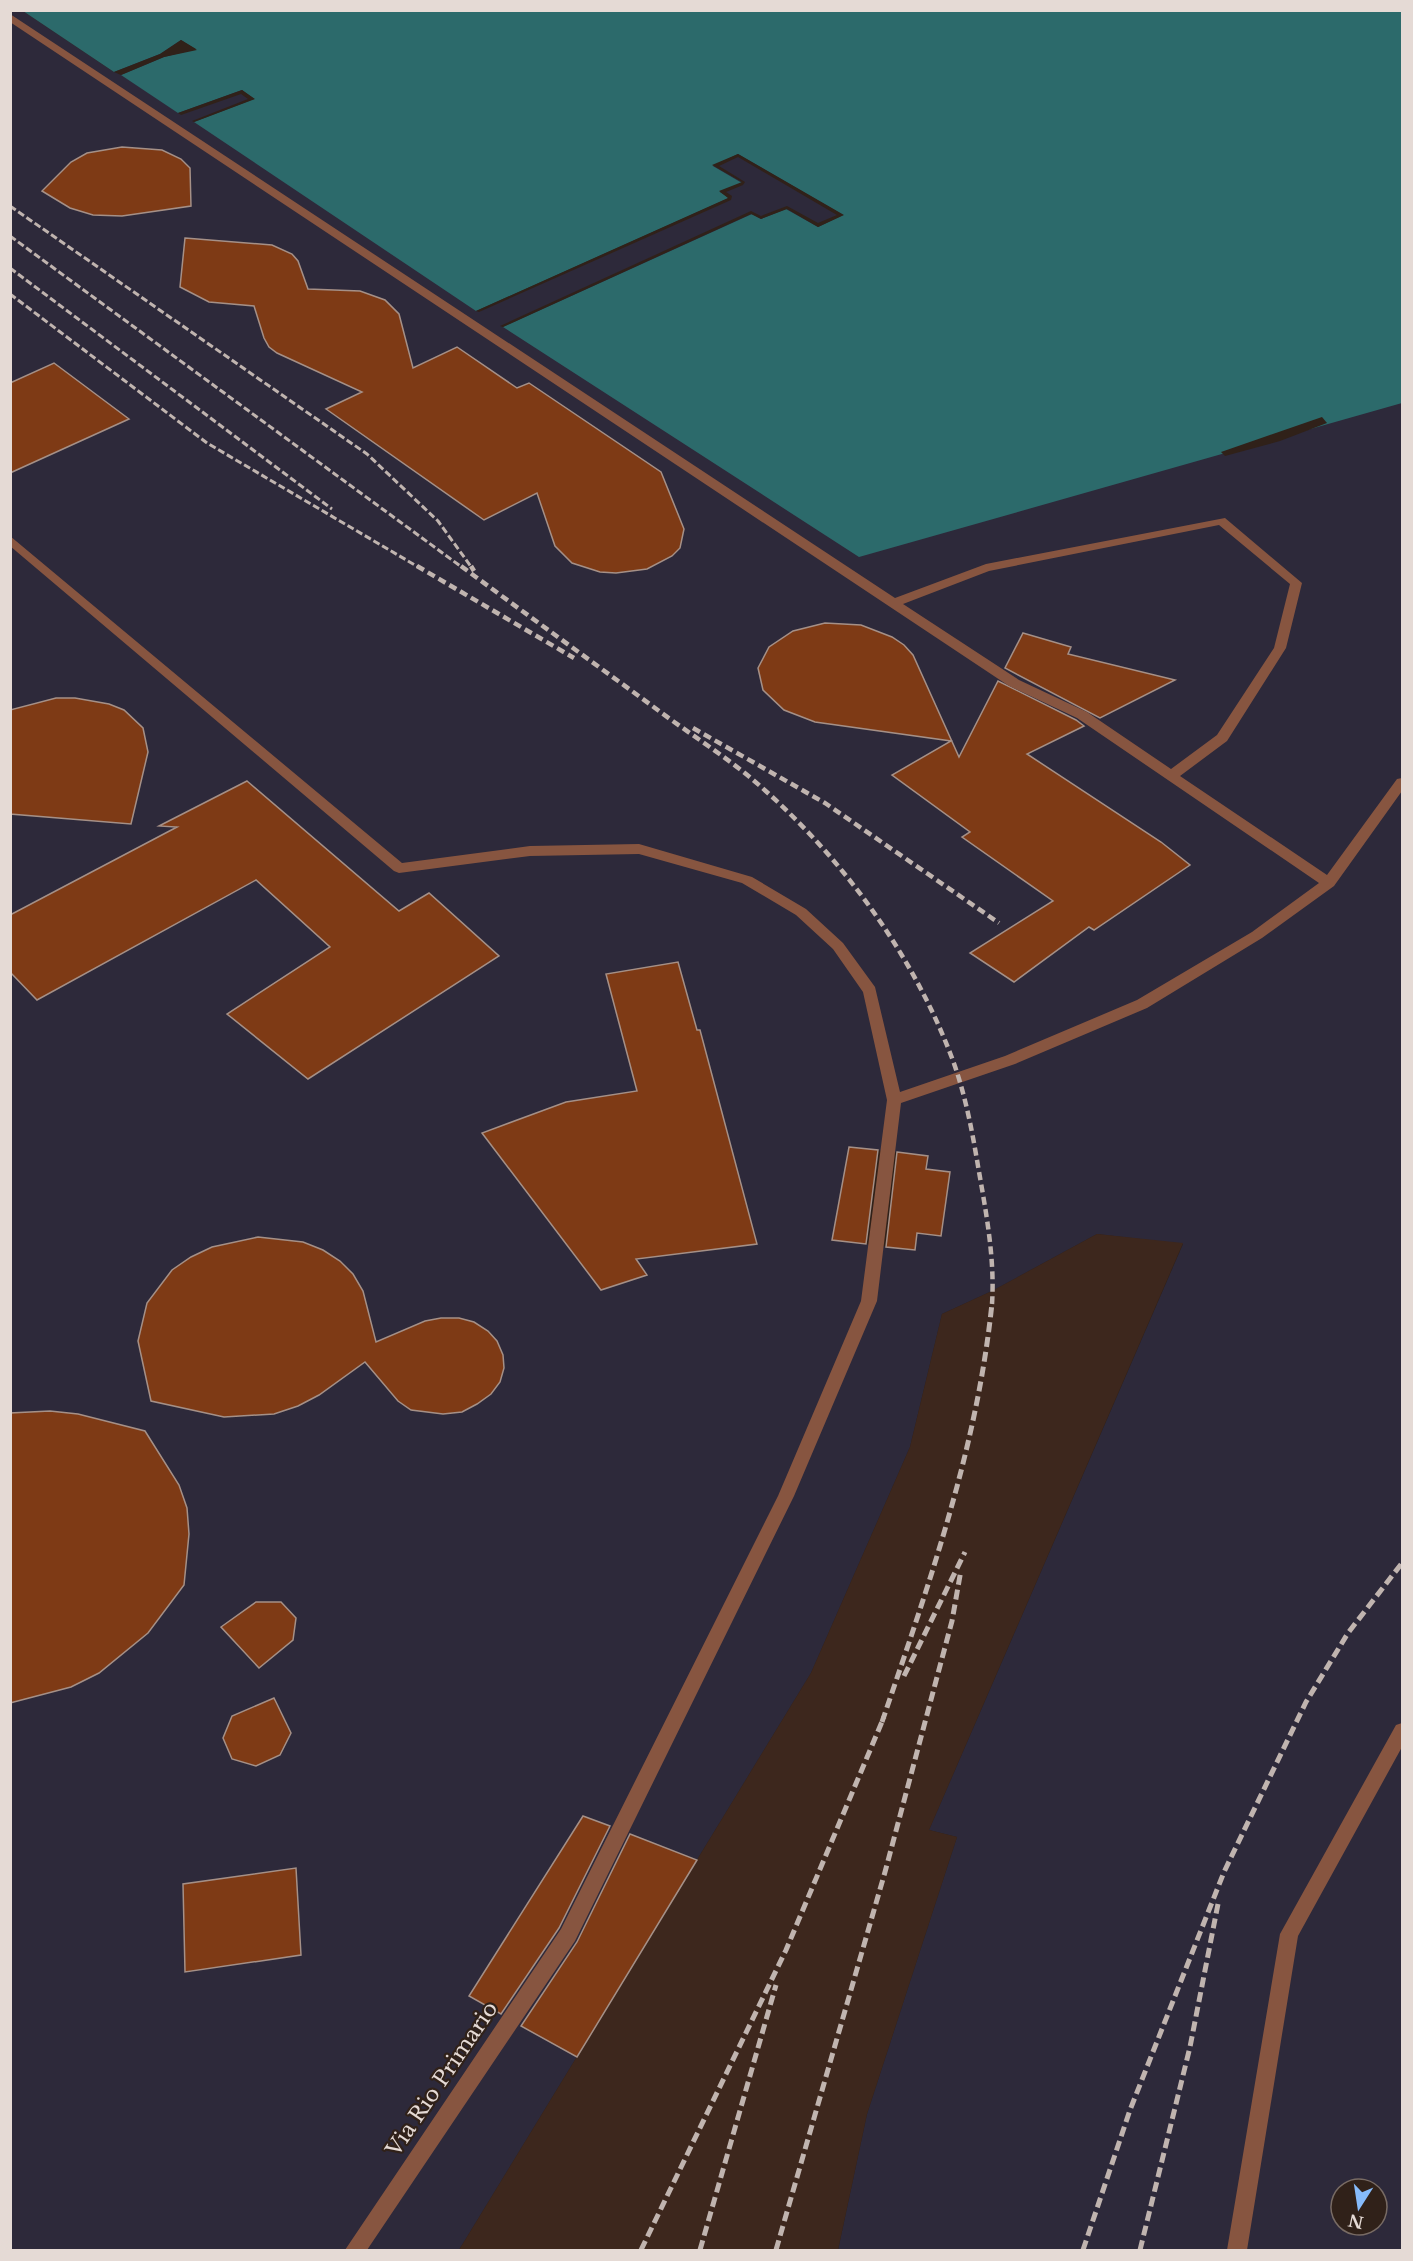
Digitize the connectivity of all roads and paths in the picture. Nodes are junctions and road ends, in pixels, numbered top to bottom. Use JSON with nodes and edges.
{"nodes":[{"id":1,"x":10,"y":17,"type":"edge"},
{"id":2,"x":10,"y":539,"type":"edge"},
{"id":3,"x":896,"y":602,"type":"junction"},
{"id":4,"x":1171,"y":776,"type":"junction"},
{"id":5,"x":1402,"y":782,"type":"edge"},
{"id":6,"x":1329,"y":883,"type":"junction"},
{"id":7,"x":894,"y":1100,"type":"junction"},
{"id":8,"x":1402,"y":1731,"type":"edge"},
{"id":9,"x":355,"y":2250,"type":"edge"},
{"id":10,"x":1237,"y":2250,"type":"edge"}],
"edges":[{"from":1,"to":3,"type":"street"},
{"from":2,"to":7,"type":"street","name":"Via Rio Primario"},
{"from":3,"to":4,"type":"street"},
{"from":3,"to":4,"type":"street"},
{"from":4,"to":6,"type":"street"},
{"from":5,"to":6,"type":"street"},
{"from":6,"to":7,"type":"street"},
{"from":7,"to":9,"type":"street","name":"Via Rio Primario"},
{"from":8,"to":10,"type":"street"}]}
